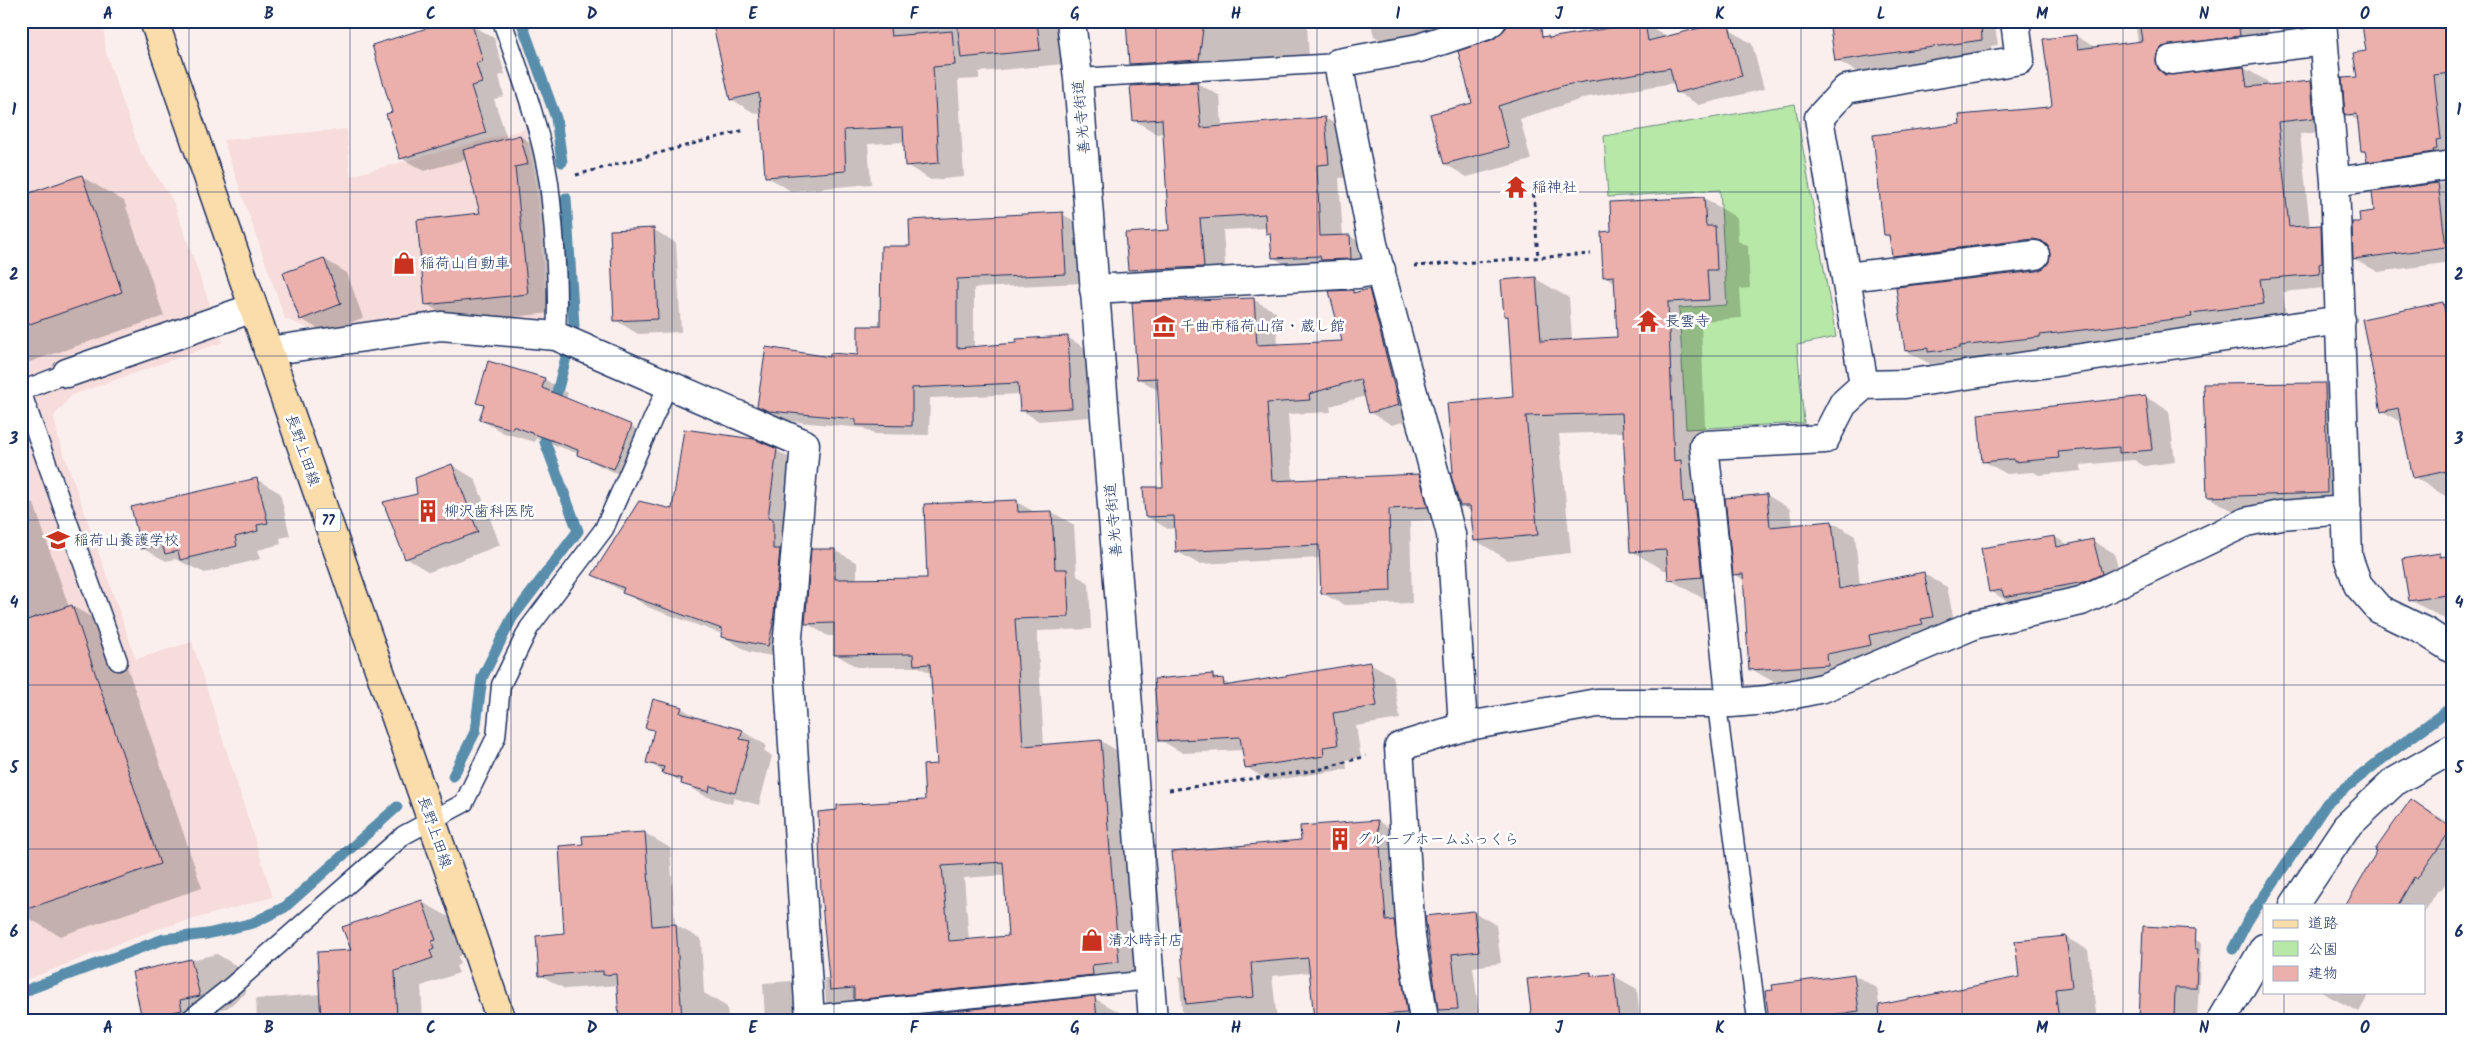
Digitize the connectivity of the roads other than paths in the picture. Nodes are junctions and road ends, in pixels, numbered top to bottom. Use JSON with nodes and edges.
{"nodes":[{"id":1,"x":154,"y":21,"type":"edge"},
{"id":2,"x":502,"y":21,"type":"edge"},
{"id":3,"x":1071,"y":21,"type":"edge"},
{"id":4,"x":1492,"y":21,"type":"edge"},
{"id":5,"x":2015,"y":21,"type":"edge"},
{"id":6,"x":2322,"y":31,"type":"edge"},
{"id":7,"x":2170,"y":60,"type":"dead end"},
{"id":8,"x":1338,"y":63,"type":"junction"},
{"id":9,"x":1078,"y":78,"type":"junction"},
{"id":10,"x":2452,"y":165,"type":"edge"},
{"id":11,"x":2336,"y":182,"type":"junction"},
{"id":12,"x":2035,"y":255,"type":"dead end"},
{"id":13,"x":1381,"y":270,"type":"junction"},
{"id":14,"x":1847,"y":278,"type":"junction"},
{"id":15,"x":1094,"y":289,"type":"junction"},
{"id":16,"x":253,"y":308,"type":"junction"},
{"id":17,"x":2341,"y":320,"type":"junction"},
{"id":18,"x":556,"y":336,"type":"junction"},
{"id":19,"x":268,"y":351,"type":"junction"},
{"id":20,"x":67,"y":373,"type":"joint"},
{"id":21,"x":668,"y":385,"type":"junction"},
{"id":22,"x":1864,"y":385,"type":"junction"},
{"id":23,"x":2346,"y":510,"type":"junction"},
{"id":24,"x":2452,"y":649,"type":"edge"},
{"id":25,"x":118,"y":661,"type":"dead end"},
{"id":26,"x":1731,"y":703,"type":"junction"},
{"id":27,"x":1463,"y":727,"type":"junction"},
{"id":28,"x":2452,"y":748,"type":"edge"},
{"id":29,"x":431,"y":821,"type":"junction"},
{"id":30,"x":2295,"y":904,"type":"edge"},
{"id":31,"x":2263,"y":950,"type":"edge"},
{"id":32,"x":1150,"y":980,"type":"junction"},
{"id":33,"x":810,"y":1018,"type":"edge"},
{"id":34,"x":189,"y":1020,"type":"edge"},
{"id":35,"x":501,"y":1020,"type":"edge"},
{"id":36,"x":1153,"y":1020,"type":"edge"},
{"id":37,"x":1424,"y":1020,"type":"edge"},
{"id":38,"x":1757,"y":1020,"type":"edge"},
{"id":39,"x":2222,"y":1020,"type":"edge"}],
"edges":[{"from":1,"to":16,"type":"main road","name":"長野上田線","number":"77"},
{"from":2,"to":18,"type":"lane"},
{"from":3,"to":9,"type":"street","name":"善光寺街道"},
{"from":4,"to":8,"type":"street"},
{"from":5,"to":14,"type":"street"},
{"from":6,"to":7,"type":"street"},
{"from":6,"to":11,"type":"street"},
{"from":8,"to":9,"type":"lane"},
{"from":8,"to":13,"type":"street"},
{"from":9,"to":15,"type":"street","name":"善光寺街道"},
{"from":10,"to":11,"type":"street"},
{"from":11,"to":17,"type":"street"},
{"from":12,"to":14,"type":"street"},
{"from":13,"to":15,"type":"street"},
{"from":13,"to":27,"type":"street"},
{"from":14,"to":22,"type":"street"},
{"from":15,"to":32,"type":"street","name":"善光寺街道"},
{"from":16,"to":19,"type":"main road","name":"長野上田線","number":"77"},
{"from":16,"to":20,"type":"street"},
{"from":17,"to":22,"type":"street"},
{"from":17,"to":23,"type":"street"},
{"from":18,"to":19,"type":"street"},
{"from":18,"to":21,"type":"street"},
{"from":19,"to":29,"type":"main road","name":"長野上田線","number":"77"},
{"from":20,"to":25,"type":"lane"},
{"from":21,"to":29,"type":"lane"},
{"from":21,"to":33,"type":"street"},
{"from":22,"to":26,"type":"street"},
{"from":23,"to":24,"type":"street"},
{"from":23,"to":26,"type":"street"},
{"from":26,"to":27,"type":"street"},
{"from":26,"to":38,"type":"lane"},
{"from":27,"to":37,"type":"street"},
{"from":28,"to":30,"type":"street"},
{"from":29,"to":34,"type":"lane"},
{"from":29,"to":35,"type":"main road","name":"長野上田線","number":"77"},
{"from":31,"to":39,"type":"street"},
{"from":32,"to":33,"type":"lane"},
{"from":32,"to":36,"type":"street","name":"善光寺街道"}]}
